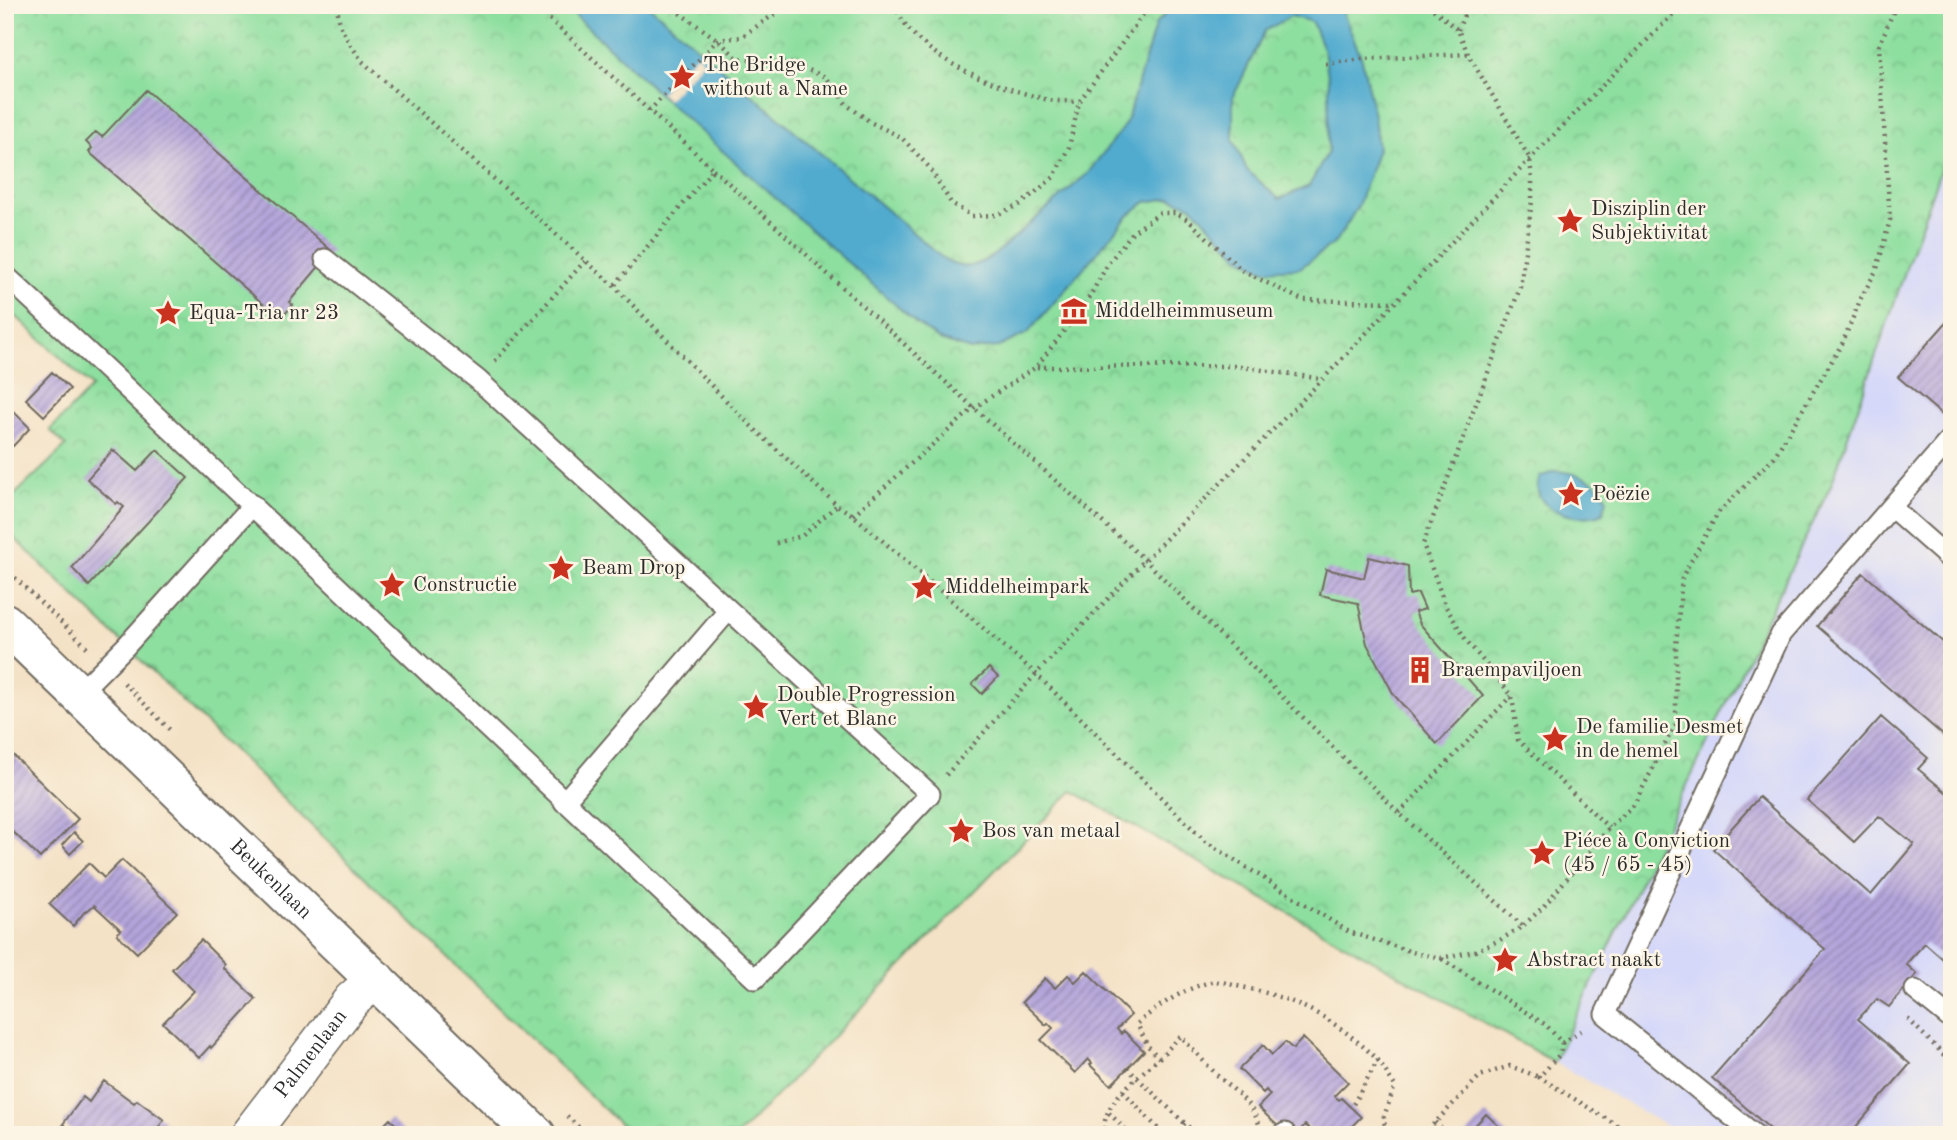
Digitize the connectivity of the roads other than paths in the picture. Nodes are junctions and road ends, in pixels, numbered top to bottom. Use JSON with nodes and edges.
{"nodes":[{"id":1,"x":325,"y":260,"type":"dead end"},
{"id":2,"x":5,"y":275,"type":"edge"},
{"id":3,"x":1952,"y":437,"type":"edge"},
{"id":4,"x":253,"y":505,"type":"junction"},
{"id":5,"x":1892,"y":508,"type":"junction"},
{"id":6,"x":1952,"y":561,"type":"edge"},
{"id":7,"x":728,"y":611,"type":"junction"},
{"id":8,"x":5,"y":623,"type":"edge"},
{"id":9,"x":79,"y":693,"type":"junction"},
{"id":10,"x":564,"y":802,"type":"junction"},
{"id":11,"x":376,"y":979,"type":"junction"},
{"id":12,"x":1915,"y":990,"type":"dead end"},
{"id":13,"x":1952,"y":1020,"type":"edge"},
{"id":14,"x":249,"y":1135,"type":"edge"},
{"id":15,"x":536,"y":1135,"type":"edge"},
{"id":16,"x":1755,"y":1135,"type":"edge"}],
"edges":[{"from":1,"to":7,"type":"lane"},
{"from":2,"to":4,"type":"lane"},
{"from":3,"to":5,"type":"lane"},
{"from":4,"to":9,"type":"lane"},
{"from":4,"to":10,"type":"lane"},
{"from":5,"to":6,"type":"lane"},
{"from":5,"to":16,"type":"lane"},
{"from":7,"to":10,"type":"lane"},
{"from":7,"to":10,"type":"lane"},
{"from":8,"to":9,"type":"street","name":"Beukenlaan"},
{"from":9,"to":11,"type":"street","name":"Beukenlaan"},
{"from":11,"to":14,"type":"street","name":"Palmenlaan"},
{"from":11,"to":15,"type":"street","name":"Beukenlaan"},
{"from":12,"to":13,"type":"lane"}]}
